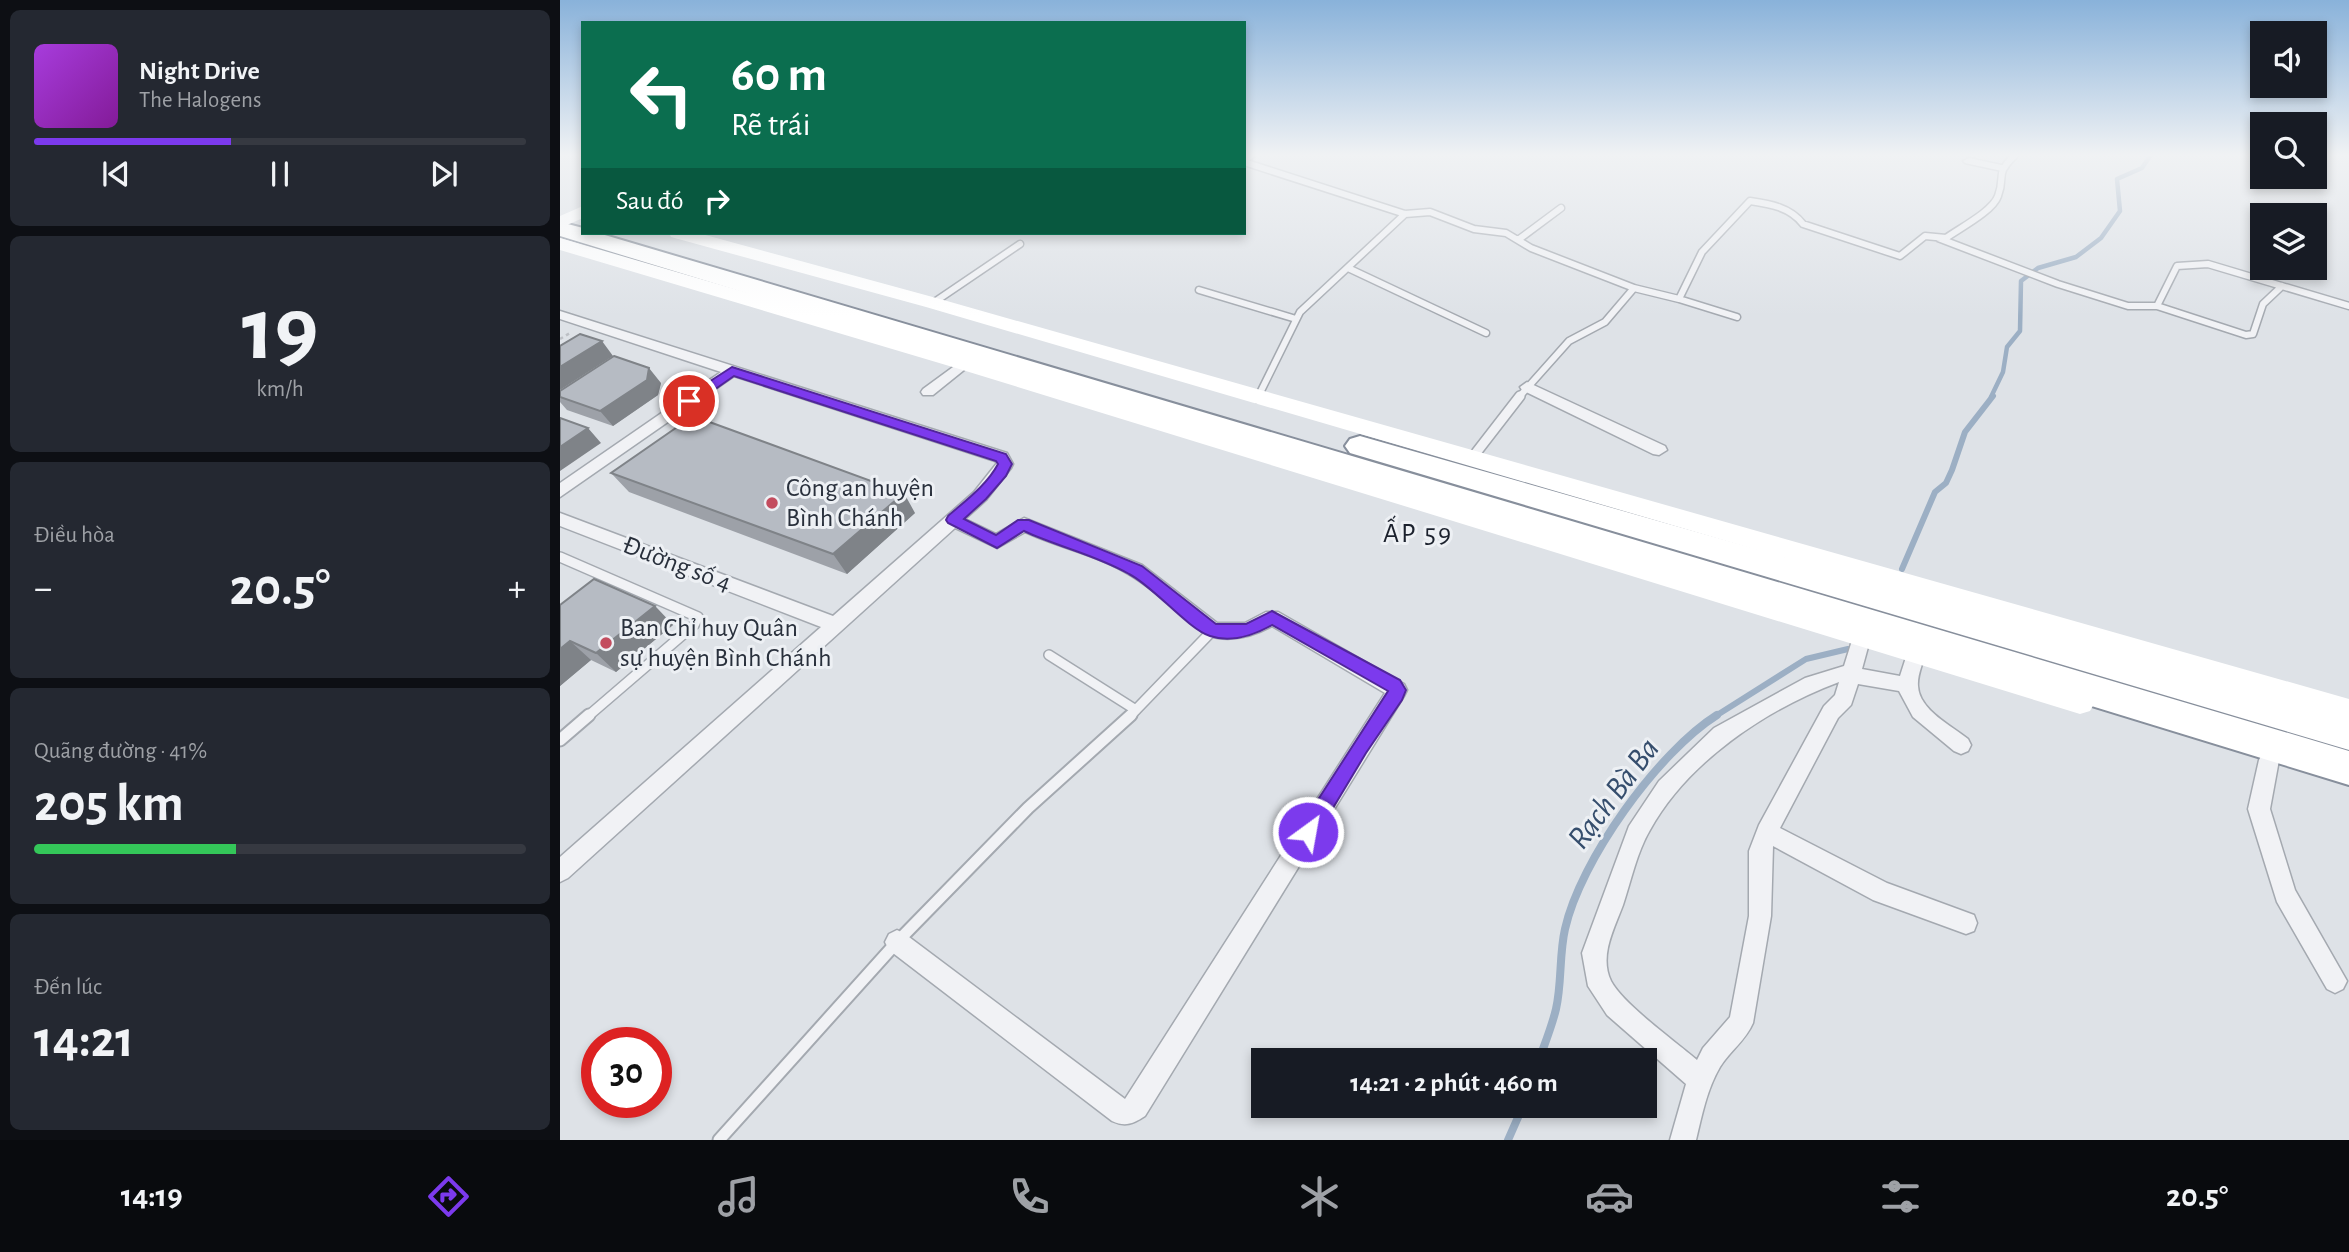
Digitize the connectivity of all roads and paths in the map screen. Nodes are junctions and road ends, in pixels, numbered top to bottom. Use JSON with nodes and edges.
{"nodes":[{"id":1,"x":1390,"y":209,"type":"edge"},
{"id":2,"x":1559,"y":209,"type":"edge"},
{"id":3,"x":1742,"y":209,"type":"edge"},
{"id":4,"x":1785,"y":209,"type":"edge"},
{"id":5,"x":1986,"y":209,"type":"edge"},
{"id":6,"x":1405,"y":214,"type":"junction"},
{"id":7,"x":634,"y":235,"type":"edge"},
{"id":8,"x":637,"y":235,"type":"edge"},
{"id":9,"x":685,"y":235,"type":"edge"},
{"id":10,"x":1931,"y":235,"type":"junction"},
{"id":11,"x":1518,"y":240,"type":"junction"},
{"id":12,"x":560,"y":244,"type":"edge"},
{"id":13,"x":1020,"y":244,"type":"dead end"},
{"id":14,"x":1348,"y":268,"type":"junction"},
{"id":15,"x":2283,"y":286,"type":"junction"},
{"id":16,"x":1634,"y":288,"type":"junction"},
{"id":17,"x":1199,"y":290,"type":"dead end"},
{"id":18,"x":1679,"y":299,"type":"junction"},
{"id":19,"x":933,"y":303,"type":"junction"},
{"id":20,"x":2157,"y":306,"type":"junction"},
{"id":21,"x":2349,"y":306,"type":"edge"},
{"id":22,"x":560,"y":315,"type":"edge"},
{"id":23,"x":1737,"y":317,"type":"dead end"},
{"id":24,"x":1296,"y":319,"type":"junction"},
{"id":25,"x":1486,"y":333,"type":"dead end"},
{"id":26,"x":964,"y":363,"type":"junction"},
{"id":27,"x":732,"y":371,"type":"junction"},
{"id":28,"x":1527,"y":387,"type":"junction"},
{"id":29,"x":928,"y":392,"type":"dead end"},
{"id":30,"x":1258,"y":398,"type":"junction"},
{"id":31,"x":1659,"y":450,"type":"dead end"},
{"id":32,"x":1472,"y":458,"type":"junction"},
{"id":33,"x":560,"y":491,"type":"edge"},
{"id":34,"x":560,"y":519,"type":"edge"},
{"id":35,"x":953,"y":520,"type":"junction"},
{"id":36,"x":560,"y":557,"type":"edge"},
{"id":37,"x":834,"y":625,"type":"junction"},
{"id":38,"x":1213,"y":630,"type":"junction"},
{"id":39,"x":1862,"y":636,"type":"junction"},
{"id":40,"x":1916,"y":653,"type":"junction"},
{"id":41,"x":1049,"y":655,"type":"dead end"},
{"id":42,"x":1852,"y":676,"type":"junction"},
{"id":43,"x":1908,"y":685,"type":"junction"},
{"id":44,"x":1136,"y":710,"type":"junction"},
{"id":45,"x":2349,"y":711,"type":"edge"},
{"id":46,"x":2349,"y":734,"type":"edge"},
{"id":47,"x":560,"y":740,"type":"edge"},
{"id":48,"x":1961,"y":745,"type":"dead end"},
{"id":49,"x":2269,"y":760,"type":"junction"},
{"id":50,"x":2349,"y":768,"type":"edge"},
{"id":51,"x":2349,"y":784,"type":"edge"},
{"id":52,"x":1768,"y":832,"type":"junction"},
{"id":53,"x":560,"y":870,"type":"edge"},
{"id":54,"x":1966,"y":923,"type":"dead end"},
{"id":55,"x":897,"y":942,"type":"junction"},
{"id":56,"x":2335,"y":981,"type":"dead end"},
{"id":57,"x":1702,"y":1081,"type":"junction"},
{"id":58,"x":719,"y":1140,"type":"edge"},
{"id":59,"x":1683,"y":1140,"type":"edge"}],
"edges":[{"from":1,"to":6,"type":"lane"},
{"from":2,"to":11,"type":"lane"},
{"from":3,"to":18,"type":"lane"},
{"from":4,"to":10,"type":"lane"},
{"from":5,"to":10,"type":"lane"},
{"from":6,"to":11,"type":"lane"},
{"from":6,"to":14,"type":"lane"},
{"from":7,"to":50,"type":"highway"},
{"from":8,"to":46,"type":"highway"},
{"from":9,"to":19,"type":"street"},
{"from":10,"to":20,"type":"lane"},
{"from":11,"to":16,"type":"lane"},
{"from":12,"to":26,"type":"street"},
{"from":13,"to":19,"type":"lane"},
{"from":14,"to":24,"type":"lane"},
{"from":14,"to":25,"type":"lane"},
{"from":15,"to":20,"type":"lane"},
{"from":15,"to":20,"type":"lane"},
{"from":15,"to":21,"type":"lane"},
{"from":16,"to":18,"type":"lane"},
{"from":16,"to":28,"type":"lane"},
{"from":17,"to":24,"type":"lane"},
{"from":18,"to":23,"type":"lane"},
{"from":19,"to":30,"type":"street"},
{"from":22,"to":27,"type":"street"},
{"from":24,"to":30,"type":"lane"},
{"from":26,"to":29,"type":"street"},
{"from":26,"to":39,"type":"street"},
{"from":27,"to":33,"type":"street"},
{"from":27,"to":35,"type":"street"},
{"from":28,"to":31,"type":"street"},
{"from":28,"to":32,"type":"lane"},
{"from":30,"to":32,"type":"street"},
{"from":32,"to":45,"type":"street"},
{"from":34,"to":37,"type":"street","name":"Đường số 4"},
{"from":35,"to":37,"type":"street"},
{"from":35,"to":38,"type":"street"},
{"from":36,"to":47,"type":"lane"},
{"from":37,"to":53,"type":"street"},
{"from":38,"to":44,"type":"lane"},
{"from":38,"to":55,"type":"street"},
{"from":39,"to":40,"type":"street"},
{"from":39,"to":42,"type":"street"},
{"from":40,"to":43,"type":"street"},
{"from":40,"to":49,"type":"street"},
{"from":41,"to":44,"type":"lane"},
{"from":42,"to":43,"type":"street"},
{"from":42,"to":52,"type":"street"},
{"from":42,"to":57,"type":"street"},
{"from":43,"to":48,"type":"street"},
{"from":44,"to":55,"type":"lane"},
{"from":49,"to":51,"type":"street"},
{"from":49,"to":56,"type":"street"},
{"from":52,"to":54,"type":"street"},
{"from":52,"to":57,"type":"street"},
{"from":55,"to":58,"type":"lane"},
{"from":57,"to":59,"type":"street"}]}
